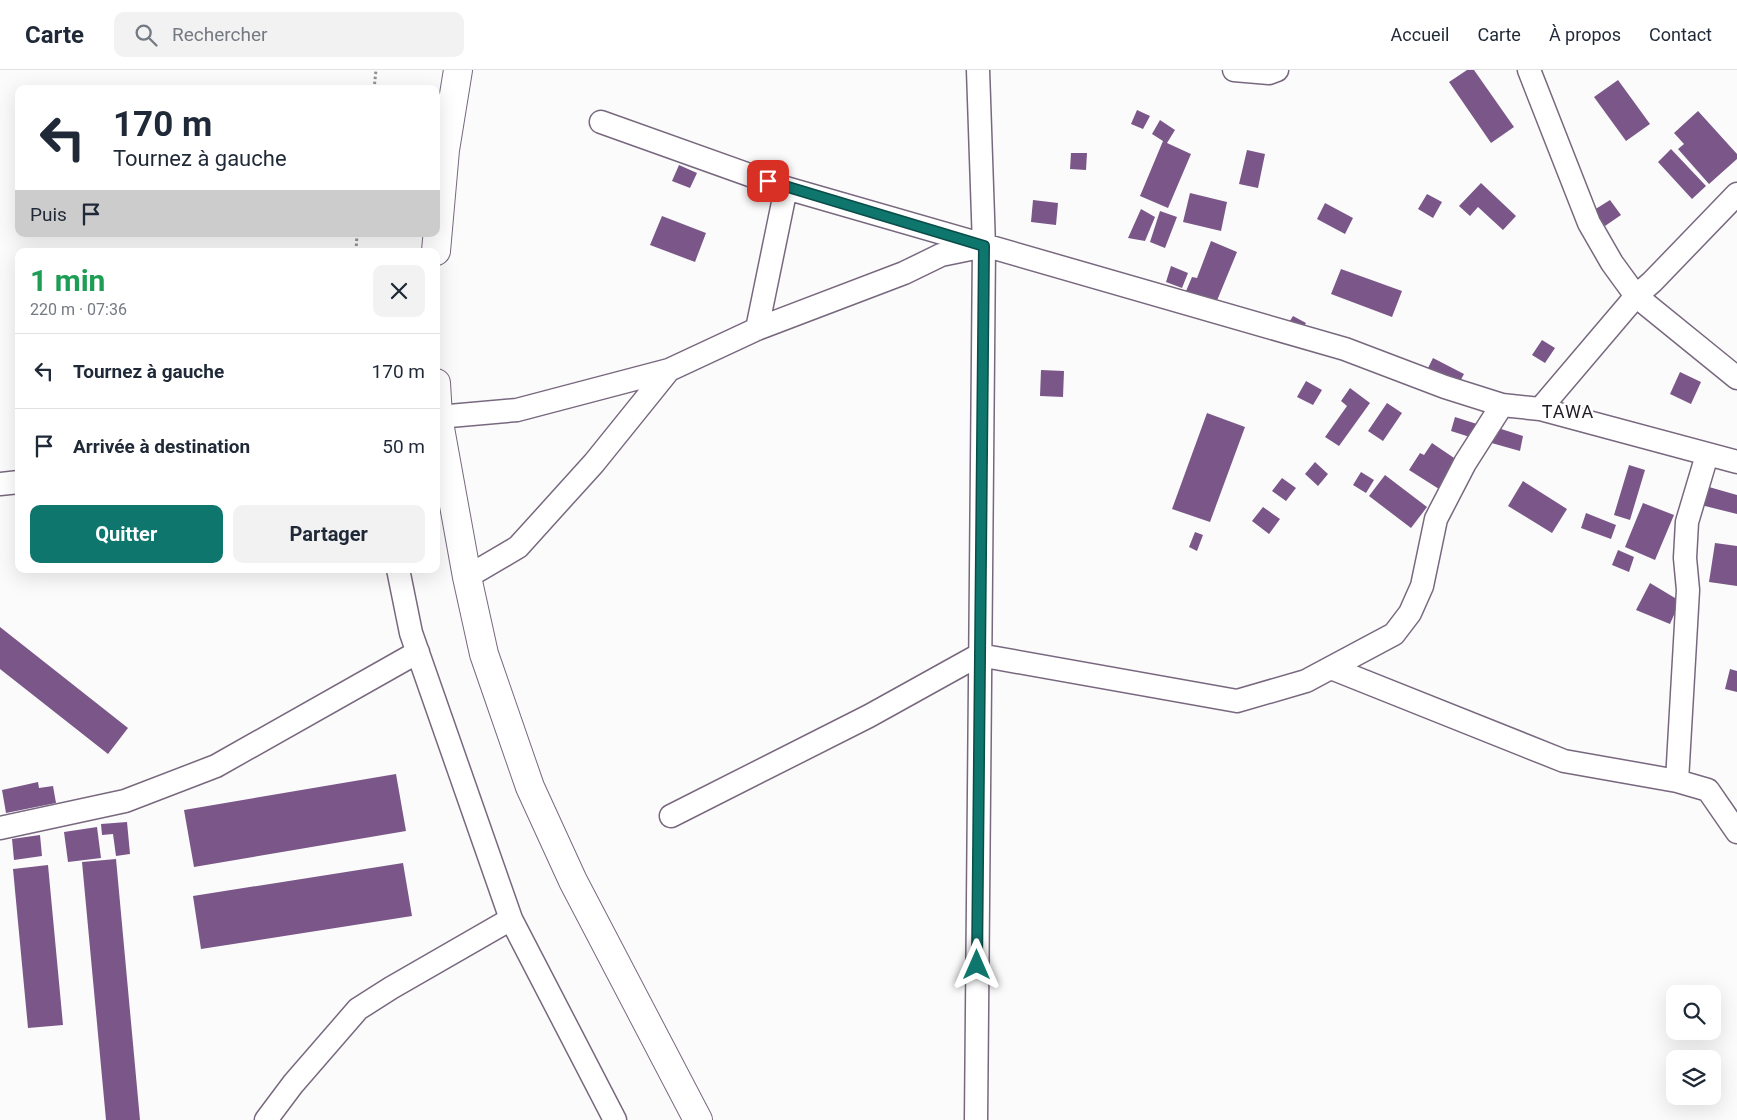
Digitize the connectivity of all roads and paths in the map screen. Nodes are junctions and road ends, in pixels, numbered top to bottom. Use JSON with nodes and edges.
{"nodes":[{"id":1,"x":376,"y":70,"type":"edge"},
{"id":2,"x":458,"y":70,"type":"edge"},
{"id":3,"x":978,"y":70,"type":"edge"},
{"id":4,"x":1234,"y":70,"type":"edge"},
{"id":5,"x":1277,"y":70,"type":"edge"},
{"id":6,"x":1529,"y":70,"type":"edge"},
{"id":7,"x":374,"y":85,"type":"edge"},
{"id":8,"x":601,"y":122,"type":"dead end"},
{"id":9,"x":786,"y":188,"type":"junction"},
{"id":10,"x":1737,"y":194,"type":"edge"},
{"id":11,"x":440,"y":206,"type":"edge"},
{"id":12,"x":984,"y":246,"type":"junction"},
{"id":13,"x":1636,"y":296,"type":"junction"},
{"id":14,"x":757,"y":329,"type":"junction"},
{"id":15,"x":669,"y":370,"type":"junction"},
{"id":16,"x":1737,"y":378,"type":"edge"},
{"id":17,"x":1502,"y":405,"type":"junction"},
{"id":18,"x":1540,"y":409,"type":"junction"},
{"id":19,"x":440,"y":417,"type":"edge"},
{"id":20,"x":440,"y":428,"type":"edge"},
{"id":21,"x":1707,"y":455,"type":"junction"},
{"id":22,"x":1737,"y":462,"type":"edge"},
{"id":23,"x":15,"y":482,"type":"edge"},
{"id":24,"x":0,"y":484,"type":"edge"},
{"id":25,"x":399,"y":573,"type":"edge"},
{"id":26,"x":467,"y":577,"type":"junction"},
{"id":27,"x":418,"y":652,"type":"junction"},
{"id":28,"x":979,"y":655,"type":"junction"},
{"id":29,"x":1331,"y":668,"type":"junction"},
{"id":30,"x":1677,"y":781,"type":"junction"},
{"id":31,"x":671,"y":816,"type":"dead end"},
{"id":32,"x":0,"y":828,"type":"edge"},
{"id":33,"x":1737,"y":832,"type":"edge"},
{"id":34,"x":511,"y":919,"type":"junction"},
{"id":35,"x":266,"y":1120,"type":"edge"},
{"id":36,"x":615,"y":1120,"type":"edge"},
{"id":37,"x":698,"y":1120,"type":"edge"},
{"id":38,"x":976,"y":1120,"type":"edge"}],
"edges":[{"from":1,"to":7,"type":"path"},
{"from":2,"to":11,"type":"main road"},
{"from":3,"to":12,"type":"street"},
{"from":4,"to":5,"type":"street"},
{"from":6,"to":13,"type":"street"},
{"from":8,"to":9,"type":"street"},
{"from":9,"to":12,"type":"street"},
{"from":9,"to":14,"type":"street"},
{"from":10,"to":13,"type":"street"},
{"from":12,"to":14,"type":"street"},
{"from":12,"to":17,"type":"street"},
{"from":12,"to":28,"type":"street"},
{"from":13,"to":16,"type":"street"},
{"from":13,"to":18,"type":"street"},
{"from":14,"to":15,"type":"street"},
{"from":15,"to":19,"type":"street"},
{"from":15,"to":26,"type":"street"},
{"from":17,"to":18,"type":"street"},
{"from":17,"to":29,"type":"street"},
{"from":18,"to":21,"type":"street"},
{"from":20,"to":26,"type":"main road"},
{"from":21,"to":22,"type":"street"},
{"from":21,"to":30,"type":"street"},
{"from":23,"to":24,"type":"street"},
{"from":25,"to":27,"type":"street"},
{"from":26,"to":37,"type":"main road"},
{"from":27,"to":32,"type":"street"},
{"from":27,"to":34,"type":"street"},
{"from":28,"to":29,"type":"street"},
{"from":28,"to":31,"type":"street"},
{"from":28,"to":38,"type":"street"},
{"from":29,"to":30,"type":"street"},
{"from":30,"to":33,"type":"street"},
{"from":34,"to":35,"type":"street"},
{"from":34,"to":36,"type":"street"}]}
